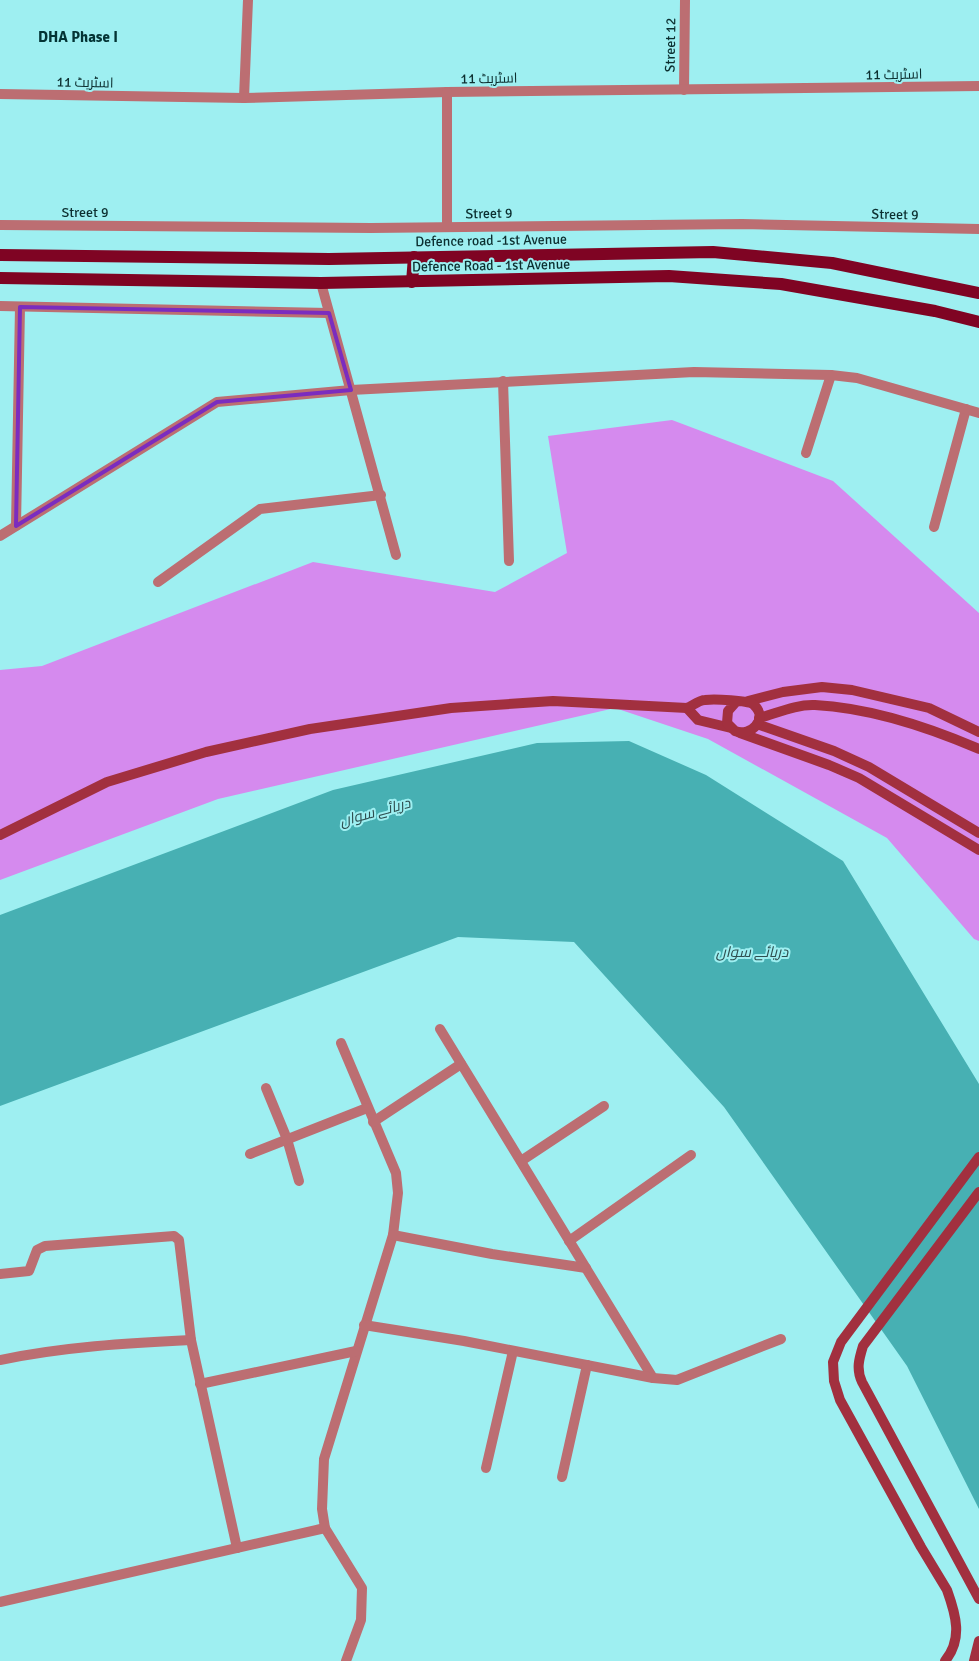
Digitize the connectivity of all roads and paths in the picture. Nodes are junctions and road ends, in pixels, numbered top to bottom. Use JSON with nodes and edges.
{"nodes":[{"id":1,"x":248,"y":0,"type":"edge"},
{"id":2,"x":685,"y":0,"type":"edge"},
{"id":3,"x":979,"y":86,"type":"edge"},
{"id":4,"x":684,"y":90,"type":"junction"},
{"id":5,"x":447,"y":92,"type":"junction"},
{"id":6,"x":0,"y":94,"type":"edge"},
{"id":7,"x":244,"y":98,"type":"junction"},
{"id":8,"x":0,"y":225,"type":"edge"},
{"id":9,"x":446,"y":228,"type":"junction"},
{"id":10,"x":979,"y":230,"type":"edge"},
{"id":11,"x":0,"y":255,"type":"edge"},
{"id":12,"x":414,"y":257,"type":"junction"},
{"id":13,"x":0,"y":278,"type":"edge"},
{"id":14,"x":412,"y":282,"type":"junction"},
{"id":15,"x":321,"y":283,"type":"junction"},
{"id":16,"x":979,"y":293,"type":"edge"},
{"id":17,"x":0,"y":306,"type":"edge"},
{"id":18,"x":20,"y":307,"type":"junction"},
{"id":19,"x":329,"y":313,"type":"junction"},
{"id":20,"x":979,"y":322,"type":"edge"},
{"id":21,"x":832,"y":375,"type":"junction"},
{"id":22,"x":503,"y":381,"type":"junction"},
{"id":23,"x":351,"y":390,"type":"junction"},
{"id":24,"x":966,"y":409,"type":"junction"},
{"id":25,"x":979,"y":413,"type":"edge"},
{"id":26,"x":806,"y":453,"type":"dead end"},
{"id":27,"x":381,"y":495,"type":"junction"},
{"id":28,"x":16,"y":526,"type":"junction"},
{"id":29,"x":934,"y":527,"type":"dead end"},
{"id":30,"x":0,"y":536,"type":"edge"},
{"id":31,"x":396,"y":555,"type":"dead end"},
{"id":32,"x":509,"y":561,"type":"dead end"},
{"id":33,"x":158,"y":582,"type":"dead end"},
{"id":34,"x":736,"y":702,"type":"junction"},
{"id":35,"x":748,"y":702,"type":"junction"},
{"id":36,"x":688,"y":708,"type":"junction"},
{"id":37,"x":758,"y":721,"type":"junction"},
{"id":38,"x":735,"y":731,"type":"junction"},
{"id":39,"x":979,"y":732,"type":"edge"},
{"id":40,"x":979,"y":749,"type":"edge"},
{"id":41,"x":979,"y":833,"type":"edge"},
{"id":42,"x":0,"y":835,"type":"edge"},
{"id":43,"x":979,"y":850,"type":"edge"},
{"id":44,"x":440,"y":1029,"type":"dead end"},
{"id":45,"x":341,"y":1043,"type":"dead end"},
{"id":46,"x":461,"y":1064,"type":"junction"},
{"id":47,"x":266,"y":1088,"type":"dead end"},
{"id":48,"x":604,"y":1106,"type":"dead end"},
{"id":49,"x":366,"y":1108,"type":"junction"},
{"id":50,"x":373,"y":1122,"type":"junction"},
{"id":51,"x":287,"y":1139,"type":"junction"},
{"id":52,"x":250,"y":1154,"type":"dead end"},
{"id":53,"x":691,"y":1155,"type":"dead end"},
{"id":54,"x":979,"y":1157,"type":"edge"},
{"id":55,"x":521,"y":1161,"type":"junction"},
{"id":56,"x":299,"y":1181,"type":"dead end"},
{"id":57,"x":979,"y":1192,"type":"edge"},
{"id":58,"x":393,"y":1235,"type":"junction"},
{"id":59,"x":569,"y":1241,"type":"junction"},
{"id":60,"x":586,"y":1268,"type":"junction"},
{"id":61,"x":0,"y":1274,"type":"edge"},
{"id":62,"x":364,"y":1325,"type":"junction"},
{"id":63,"x":781,"y":1339,"type":"dead end"},
{"id":64,"x":190,"y":1340,"type":"junction"},
{"id":65,"x":513,"y":1350,"type":"junction"},
{"id":66,"x":356,"y":1351,"type":"junction"},
{"id":67,"x":0,"y":1360,"type":"edge"},
{"id":68,"x":588,"y":1365,"type":"junction"},
{"id":69,"x":653,"y":1378,"type":"junction"},
{"id":70,"x":200,"y":1384,"type":"junction"},
{"id":71,"x":486,"y":1468,"type":"dead end"},
{"id":72,"x":562,"y":1477,"type":"dead end"},
{"id":73,"x":325,"y":1528,"type":"junction"},
{"id":74,"x":237,"y":1548,"type":"junction"},
{"id":75,"x":979,"y":1599,"type":"edge"},
{"id":76,"x":0,"y":1602,"type":"edge"},
{"id":77,"x":979,"y":1641,"type":"edge"},
{"id":78,"x":346,"y":1661,"type":"edge"},
{"id":79,"x":945,"y":1661,"type":"edge"},
{"id":80,"x":974,"y":1661,"type":"edge"}],
"edges":[{"from":1,"to":7,"type":"street"},
{"from":2,"to":4,"type":"street","name":"Street 12"},
{"from":3,"to":4,"type":"street","name":"اسٹریٹ 11"},
{"from":4,"to":5,"type":"street","name":"اسٹریٹ 11"},
{"from":5,"to":7,"type":"street","name":"اسٹریٹ 11"},
{"from":5,"to":9,"type":"street"},
{"from":6,"to":7,"type":"street","name":"اسٹریٹ 11"},
{"from":8,"to":9,"type":"street","name":"Street 9"},
{"from":9,"to":10,"type":"street","name":"Street 9"},
{"from":11,"to":12,"type":"main road","name":"Defence road -1st Avenue"},
{"from":12,"to":14,"type":"main road"},
{"from":12,"to":16,"type":"main road","name":"Defence road -1st Avenue"},
{"from":13,"to":15,"type":"main road","name":"Defence Road - 1st Avenue"},
{"from":14,"to":15,"type":"main road","name":"Defence Road - 1st Avenue"},
{"from":14,"to":20,"type":"main road","name":"Defence Road - 1st Avenue"},
{"from":15,"to":19,"type":"street"},
{"from":17,"to":18,"type":"street"},
{"from":18,"to":19,"type":"street"},
{"from":18,"to":28,"type":"street"},
{"from":19,"to":23,"type":"street"},
{"from":21,"to":22,"type":"street"},
{"from":21,"to":24,"type":"street"},
{"from":21,"to":26,"type":"street"},
{"from":22,"to":23,"type":"street"},
{"from":22,"to":32,"type":"street"},
{"from":23,"to":27,"type":"street"},
{"from":23,"to":28,"type":"street"},
{"from":24,"to":25,"type":"street"},
{"from":24,"to":29,"type":"street"},
{"from":27,"to":31,"type":"street"},
{"from":27,"to":33,"type":"street"},
{"from":28,"to":30,"type":"street"},
{"from":34,"to":35,"type":"main road"},
{"from":34,"to":36,"type":"main road"},
{"from":34,"to":38,"type":"main road"},
{"from":35,"to":37,"type":"main road"},
{"from":35,"to":39,"type":"main road"},
{"from":36,"to":38,"type":"main road"},
{"from":36,"to":42,"type":"main road"},
{"from":37,"to":38,"type":"main road"},
{"from":37,"to":40,"type":"main road"},
{"from":37,"to":41,"type":"main road"},
{"from":38,"to":43,"type":"main road"},
{"from":44,"to":46,"type":"street"},
{"from":45,"to":49,"type":"street"},
{"from":46,"to":50,"type":"street"},
{"from":46,"to":55,"type":"street"},
{"from":47,"to":51,"type":"street"},
{"from":48,"to":55,"type":"street"},
{"from":49,"to":50,"type":"street"},
{"from":49,"to":51,"type":"street"},
{"from":50,"to":58,"type":"street"},
{"from":51,"to":52,"type":"street"},
{"from":51,"to":56,"type":"street"},
{"from":53,"to":59,"type":"street"},
{"from":54,"to":79,"type":"main road"},
{"from":55,"to":59,"type":"street"},
{"from":57,"to":75,"type":"main road"},
{"from":58,"to":60,"type":"street"},
{"from":58,"to":62,"type":"street"},
{"from":59,"to":60,"type":"street"},
{"from":60,"to":69,"type":"street"},
{"from":61,"to":64,"type":"street"},
{"from":62,"to":65,"type":"street"},
{"from":62,"to":66,"type":"street"},
{"from":63,"to":69,"type":"street"},
{"from":64,"to":67,"type":"street"},
{"from":64,"to":70,"type":"street"},
{"from":65,"to":68,"type":"street"},
{"from":65,"to":71,"type":"street"},
{"from":66,"to":70,"type":"street"},
{"from":66,"to":73,"type":"street"},
{"from":68,"to":69,"type":"street"},
{"from":68,"to":72,"type":"street"},
{"from":70,"to":74,"type":"street"},
{"from":73,"to":74,"type":"street"},
{"from":73,"to":78,"type":"street"},
{"from":74,"to":76,"type":"street"},
{"from":77,"to":80,"type":"main road"}]}
